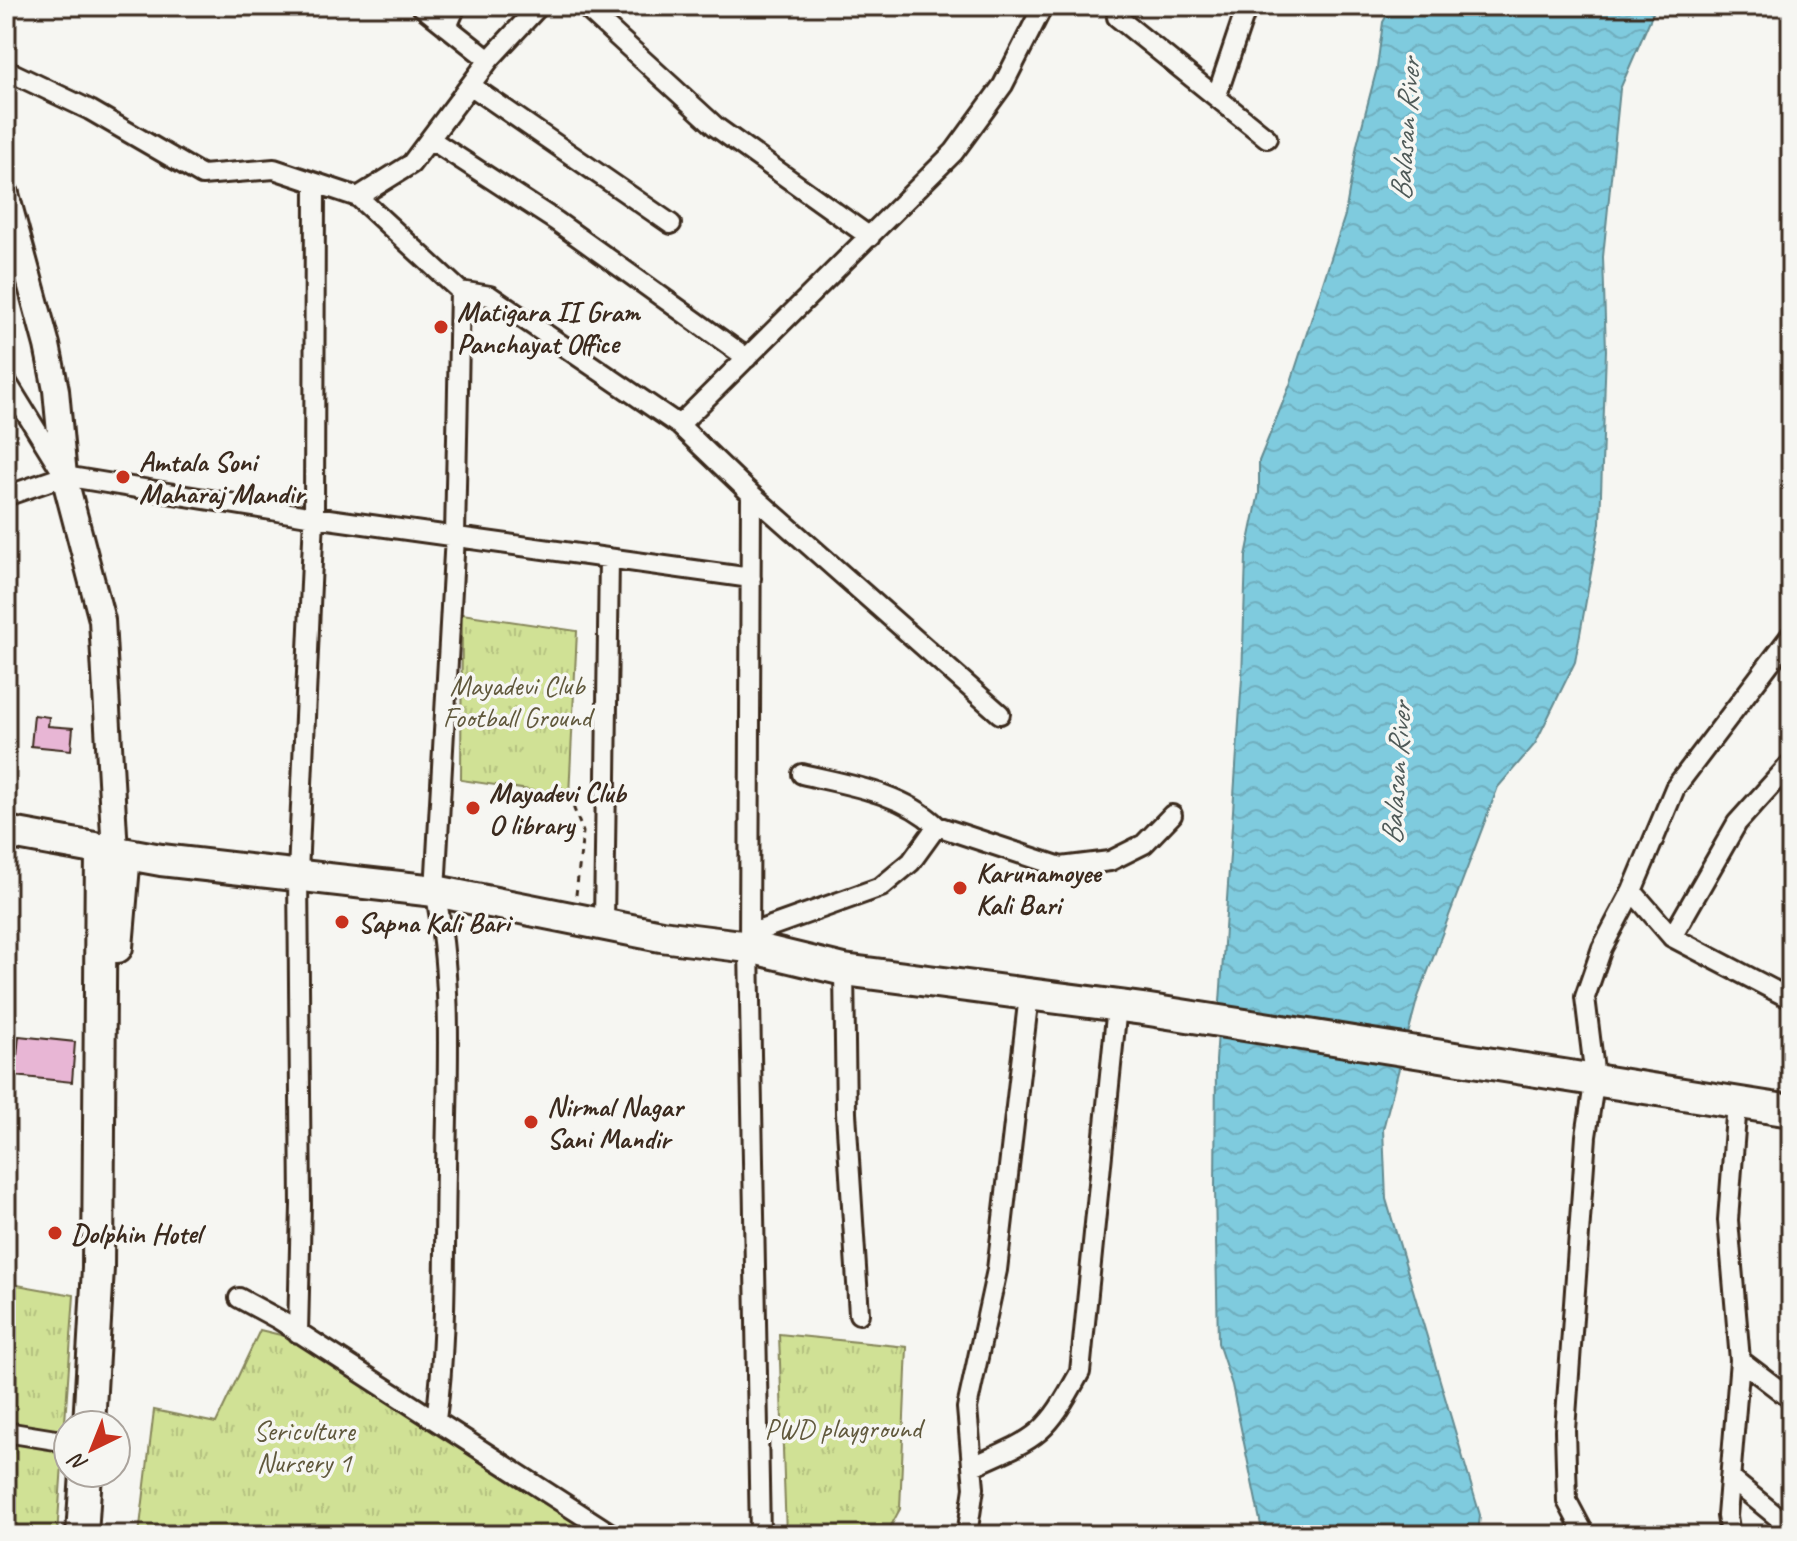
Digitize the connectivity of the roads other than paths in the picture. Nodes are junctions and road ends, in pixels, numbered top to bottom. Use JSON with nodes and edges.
{"nodes":[{"id":1,"x":421,"y":6,"type":"edge"},
{"id":2,"x":456,"y":6,"type":"edge"},
{"id":3,"x":539,"y":6,"type":"edge"},
{"id":4,"x":584,"y":6,"type":"edge"},
{"id":5,"x":1043,"y":6,"type":"edge"},
{"id":6,"x":1247,"y":6,"type":"edge"},
{"id":7,"x":1117,"y":17,"type":"dead end"},
{"id":8,"x":447,"y":27,"type":"junction"},
{"id":9,"x":489,"y":60,"type":"junction"},
{"id":10,"x":6,"y":70,"type":"edge"},
{"id":11,"x":470,"y":85,"type":"junction"},
{"id":12,"x":1217,"y":95,"type":"junction"},
{"id":13,"x":1267,"y":138,"type":"dead end"},
{"id":14,"x":430,"y":139,"type":"junction"},
{"id":15,"x":315,"y":183,"type":"junction"},
{"id":16,"x":6,"y":194,"type":"edge"},
{"id":17,"x":358,"y":197,"type":"junction"},
{"id":18,"x":671,"y":224,"type":"dead end"},
{"id":19,"x":870,"y":237,"type":"junction"},
{"id":20,"x":460,"y":291,"type":"junction"},
{"id":21,"x":747,"y":358,"type":"junction"},
{"id":22,"x":6,"y":381,"type":"edge"},
{"id":23,"x":679,"y":425,"type":"junction"},
{"id":24,"x":64,"y":476,"type":"junction"},
{"id":25,"x":751,"y":494,"type":"junction"},
{"id":26,"x":6,"y":496,"type":"edge"},
{"id":27,"x":314,"y":517,"type":"junction"},
{"id":28,"x":455,"y":536,"type":"junction"},
{"id":29,"x":609,"y":558,"type":"junction"},
{"id":30,"x":751,"y":578,"type":"junction"},
{"id":31,"x":1791,"y":635,"type":"edge"},
{"id":32,"x":1000,"y":714,"type":"dead end"},
{"id":33,"x":1791,"y":763,"type":"edge"},
{"id":34,"x":802,"y":774,"type":"dead end"},
{"id":35,"x":1172,"y":815,"type":"dead end"},
{"id":36,"x":937,"y":826,"type":"junction"},
{"id":37,"x":6,"y":832,"type":"edge"},
{"id":38,"x":114,"y":852,"type":"junction"},
{"id":39,"x":161,"y":860,"type":"junction"},
{"id":40,"x":298,"y":873,"type":"junction"},
{"id":41,"x":435,"y":891,"type":"junction"},
{"id":42,"x":1632,"y":891,"type":"junction"},
{"id":43,"x":123,"y":896,"type":"junction"},
{"id":44,"x":604,"y":924,"type":"junction"},
{"id":45,"x":1672,"y":937,"type":"junction"},
{"id":46,"x":749,"y":941,"type":"junction"},
{"id":47,"x":844,"y":970,"type":"junction"},
{"id":48,"x":1029,"y":995,"type":"junction"},
{"id":49,"x":1791,"y":999,"type":"edge"},
{"id":50,"x":1130,"y":1007,"type":"junction"},
{"id":51,"x":1595,"y":1078,"type":"junction"},
{"id":52,"x":99,"y":1082,"type":"junction"},
{"id":53,"x":1737,"y":1103,"type":"junction"},
{"id":54,"x":1791,"y":1111,"type":"edge"},
{"id":55,"x":239,"y":1298,"type":"dead end"},
{"id":56,"x":859,"y":1314,"type":"dead end"},
{"id":57,"x":298,"y":1333,"type":"junction"},
{"id":58,"x":1740,"y":1360,"type":"junction"},
{"id":59,"x":1791,"y":1399,"type":"edge"},
{"id":60,"x":90,"y":1409,"type":"edge"},
{"id":61,"x":436,"y":1420,"type":"junction"},
{"id":62,"x":6,"y":1432,"type":"edge"},
{"id":63,"x":52,"y":1439,"type":"edge"},
{"id":64,"x":973,"y":1466,"type":"junction"},
{"id":65,"x":1730,"y":1478,"type":"junction"},
{"id":66,"x":85,"y":1489,"type":"edge"},
{"id":67,"x":1791,"y":1528,"type":"edge"},
{"id":68,"x":82,"y":1535,"type":"edge"},
{"id":69,"x":613,"y":1535,"type":"edge"},
{"id":70,"x":760,"y":1535,"type":"edge"},
{"id":71,"x":967,"y":1535,"type":"edge"},
{"id":72,"x":1585,"y":1535,"type":"edge"},
{"id":73,"x":1730,"y":1535,"type":"edge"}],
"edges":[{"from":1,"to":8,"type":"street"},
{"from":2,"to":8,"type":"street"},
{"from":3,"to":9,"type":"street"},
{"from":4,"to":19,"type":"street"},
{"from":5,"to":19,"type":"street"},
{"from":6,"to":12,"type":"street"},
{"from":7,"to":12,"type":"street"},
{"from":8,"to":9,"type":"street"},
{"from":9,"to":11,"type":"street"},
{"from":10,"to":15,"type":"street"},
{"from":11,"to":14,"type":"street"},
{"from":11,"to":18,"type":"street"},
{"from":12,"to":13,"type":"street"},
{"from":14,"to":17,"type":"street"},
{"from":14,"to":21,"type":"street"},
{"from":15,"to":17,"type":"street"},
{"from":15,"to":27,"type":"street"},
{"from":16,"to":24,"type":"street"},
{"from":17,"to":20,"type":"street"},
{"from":19,"to":21,"type":"street"},
{"from":20,"to":23,"type":"street"},
{"from":20,"to":28,"type":"street"},
{"from":21,"to":23,"type":"street"},
{"from":22,"to":24,"type":"street"},
{"from":23,"to":25,"type":"street"},
{"from":24,"to":26,"type":"street"},
{"from":24,"to":27,"type":"street"},
{"from":24,"to":38,"type":"street"},
{"from":25,"to":30,"type":"street"},
{"from":25,"to":32,"type":"street"},
{"from":27,"to":28,"type":"street"},
{"from":27,"to":40,"type":"street"},
{"from":28,"to":29,"type":"street"},
{"from":28,"to":41,"type":"street"},
{"from":29,"to":30,"type":"street"},
{"from":29,"to":44,"type":"street"},
{"from":30,"to":46,"type":"street"},
{"from":31,"to":42,"type":"street"},
{"from":33,"to":45,"type":"street"},
{"from":34,"to":36,"type":"street"},
{"from":35,"to":36,"type":"street"},
{"from":36,"to":46,"type":"street"},
{"from":37,"to":38,"type":"main road"},
{"from":38,"to":39,"type":"main road"},
{"from":38,"to":43,"type":"main road"},
{"from":38,"to":52,"type":"main road"},
{"from":39,"to":40,"type":"main road"},
{"from":39,"to":43,"type":"main road"},
{"from":40,"to":41,"type":"main road"},
{"from":40,"to":57,"type":"street"},
{"from":41,"to":44,"type":"main road"},
{"from":41,"to":61,"type":"street"},
{"from":42,"to":45,"type":"street"},
{"from":42,"to":51,"type":"street"},
{"from":43,"to":52,"type":"main road"},
{"from":44,"to":46,"type":"main road"},
{"from":45,"to":49,"type":"street"},
{"from":46,"to":47,"type":"main road"},
{"from":46,"to":70,"type":"street"},
{"from":47,"to":48,"type":"main road"},
{"from":47,"to":56,"type":"street"},
{"from":48,"to":50,"type":"main road"},
{"from":48,"to":64,"type":"street"},
{"from":50,"to":51,"type":"main road"},
{"from":50,"to":64,"type":"street"},
{"from":51,"to":53,"type":"main road"},
{"from":51,"to":72,"type":"street"},
{"from":52,"to":60,"type":"main road"},
{"from":53,"to":54,"type":"main road"},
{"from":53,"to":58,"type":"street"},
{"from":55,"to":57,"type":"street"},
{"from":57,"to":61,"type":"street"},
{"from":58,"to":59,"type":"street"},
{"from":58,"to":65,"type":"street"},
{"from":61,"to":69,"type":"street"},
{"from":62,"to":63,"type":"street"},
{"from":64,"to":71,"type":"street"},
{"from":65,"to":67,"type":"street"},
{"from":65,"to":73,"type":"street"},
{"from":66,"to":68,"type":"main road"}]}
